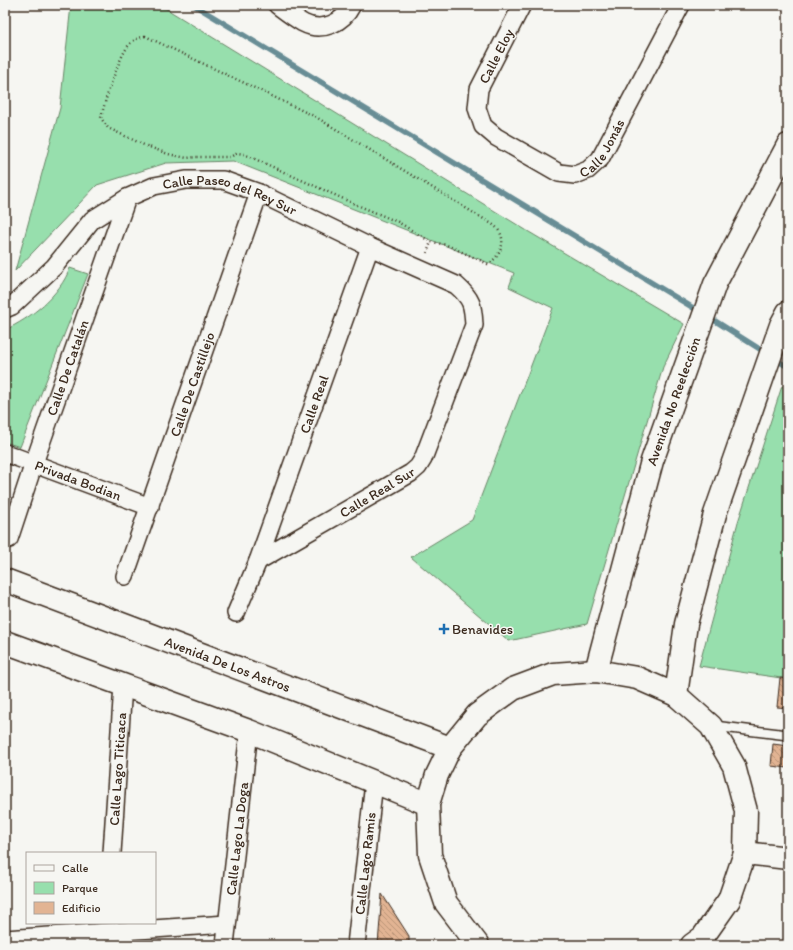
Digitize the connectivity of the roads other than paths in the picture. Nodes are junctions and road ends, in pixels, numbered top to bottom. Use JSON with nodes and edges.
{"nodes":[{"id":1,"x":277,"y":5,"type":"edge"},
{"id":2,"x":352,"y":5,"type":"edge"},
{"id":3,"x":522,"y":5,"type":"edge"},
{"id":4,"x":681,"y":5,"type":"edge"},
{"id":5,"x":477,"y":108,"type":"joint"},
{"id":6,"x":788,"y":145,"type":"edge"},
{"id":7,"x":259,"y":192,"type":"junction"},
{"id":8,"x":127,"y":198,"type":"junction"},
{"id":9,"x":370,"y":247,"type":"junction"},
{"id":10,"x":473,"y":308,"type":"joint"},
{"id":11,"x":5,"y":309,"type":"edge"},
{"id":12,"x":785,"y":318,"type":"edge"},
{"id":13,"x":5,"y":453,"type":"edge"},
{"id":14,"x":34,"y":463,"type":"junction"},
{"id":15,"x":150,"y":508,"type":"junction"},
{"id":16,"x":9,"y":539,"type":"dead end"},
{"id":17,"x":258,"y":561,"type":"junction"},
{"id":18,"x":126,"y":576,"type":"dead end"},
{"id":19,"x":5,"y":580,"type":"edge"},
{"id":20,"x":236,"y":613,"type":"dead end"},
{"id":21,"x":5,"y":642,"type":"edge"},
{"id":22,"x":596,"y":671,"type":"junction"},
{"id":23,"x":123,"y":685,"type":"junction"},
{"id":24,"x":676,"y":696,"type":"junction"},
{"id":25,"x":711,"y":726,"type":"junction"},
{"id":26,"x":249,"y":731,"type":"junction"},
{"id":27,"x":788,"y":735,"type":"edge"},
{"id":28,"x":450,"y":748,"type":"junction"},
{"id":29,"x":374,"y":782,"type":"junction"},
{"id":30,"x":428,"y":804,"type":"junction"},
{"id":31,"x":112,"y":852,"type":"edge"},
{"id":32,"x":745,"y":853,"type":"junction"},
{"id":33,"x":788,"y":858,"type":"edge"},
{"id":34,"x":227,"y":924,"type":"junction"},
{"id":35,"x":106,"y":933,"type":"edge"},
{"id":36,"x":5,"y":939,"type":"edge"},
{"id":37,"x":225,"y":945,"type":"edge"},
{"id":38,"x":356,"y":945,"type":"edge"},
{"id":39,"x":478,"y":945,"type":"edge"},
{"id":40,"x":692,"y":945,"type":"edge"}],
"edges":[{"from":1,"to":2,"type":"street"},
{"from":3,"to":5,"type":"street","name":"Calle Eloy"},
{"from":4,"to":5,"type":"street","name":"Calle Jonás"},
{"from":6,"to":22,"type":"main road","name":"Avenida No Reelección"},
{"from":7,"to":8,"type":"street","name":"Calle Paseo del Rey Sur"},
{"from":7,"to":9,"type":"street","name":"Calle Paseo del Rey Sur"},
{"from":7,"to":15,"type":"street","name":"Calle De Castillejo"},
{"from":8,"to":11,"type":"street","name":"Calle Paseo del Rey Sur"},
{"from":8,"to":14,"type":"street","name":"Calle De Catalán"},
{"from":9,"to":10,"type":"street","name":"Calle Paseo del Rey Sur"},
{"from":9,"to":17,"type":"street","name":"Calle Real"},
{"from":10,"to":17,"type":"street","name":"Calle Real Sur"},
{"from":12,"to":24,"type":"main road"},
{"from":13,"to":14,"type":"street","name":"Privada Bodian"},
{"from":14,"to":15,"type":"street","name":"Privada Bodian"},
{"from":14,"to":16,"type":"street","name":"Calle De Catalán"},
{"from":15,"to":18,"type":"street","name":"Calle De Castillejo"},
{"from":17,"to":20,"type":"street"},
{"from":19,"to":28,"type":"main road","name":"Avenida De Los Astros"},
{"from":21,"to":23,"type":"main road"},
{"from":22,"to":24,"type":"main road"},
{"from":22,"to":28,"type":"main road"},
{"from":23,"to":26,"type":"main road"},
{"from":23,"to":31,"type":"street","name":"Calle Lago Titicaca"},
{"from":24,"to":25,"type":"main road"},
{"from":25,"to":27,"type":"lane"},
{"from":25,"to":32,"type":"main road"},
{"from":26,"to":29,"type":"main road"},
{"from":26,"to":34,"type":"street","name":"Calle Lago La Doga"},
{"from":28,"to":30,"type":"main road"},
{"from":29,"to":30,"type":"main road"},
{"from":29,"to":38,"type":"street","name":"Calle Lago Ramis"},
{"from":30,"to":39,"type":"main road"},
{"from":32,"to":33,"type":"main road"},
{"from":32,"to":40,"type":"main road"},
{"from":34,"to":35,"type":"street"},
{"from":34,"to":37,"type":"street","name":"Calle Lago La Doga"},
{"from":35,"to":36,"type":"street"}]}
